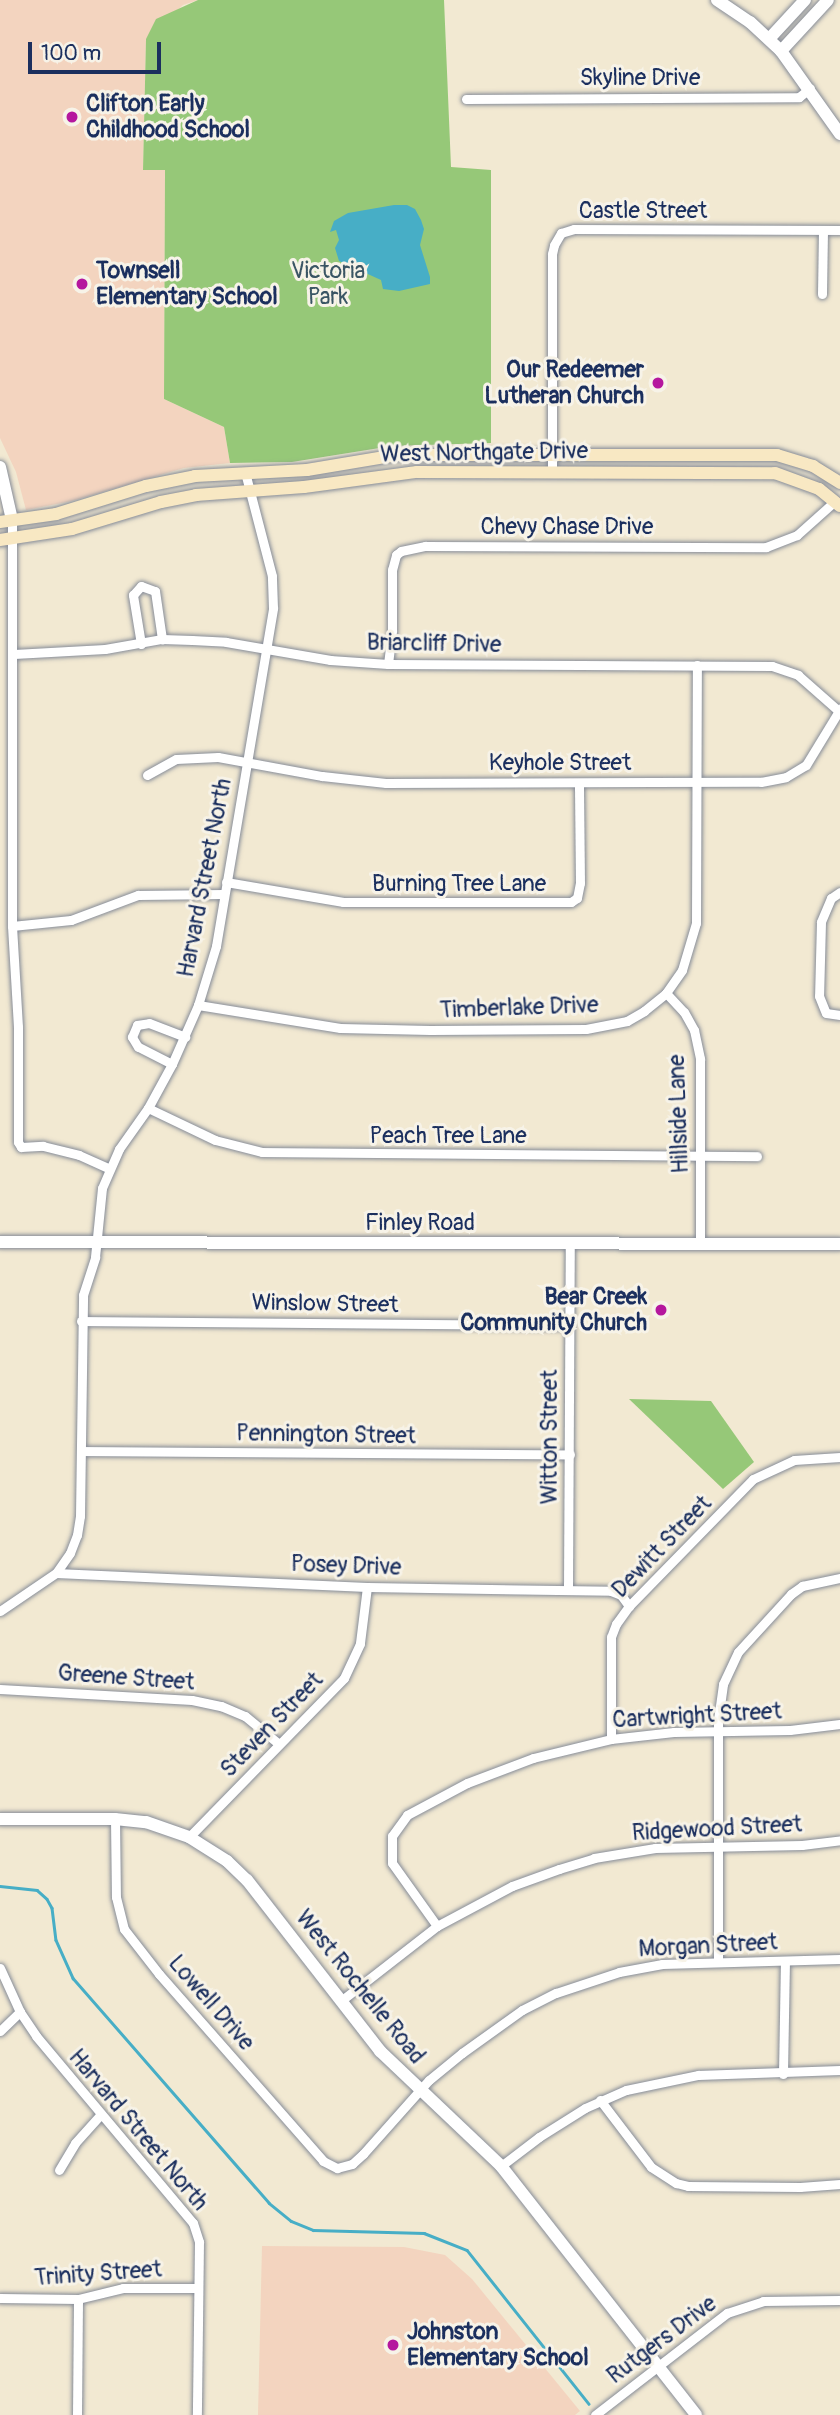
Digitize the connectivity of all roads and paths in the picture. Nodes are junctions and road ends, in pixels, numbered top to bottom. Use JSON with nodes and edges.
{"nodes":[{"id":1,"x":717,"y":0,"type":"edge"},
{"id":2,"x":805,"y":0,"type":"edge"},
{"id":3,"x":828,"y":0,"type":"edge"},
{"id":4,"x":769,"y":39,"type":"junction"},
{"id":5,"x":781,"y":51,"type":"junction"},
{"id":6,"x":810,"y":88,"type":"junction"},
{"id":7,"x":466,"y":99,"type":"dead end"},
{"id":8,"x":840,"y":134,"type":"edge"},
{"id":9,"x":840,"y":230,"type":"edge"},
{"id":10,"x":823,"y":231,"type":"junction"},
{"id":11,"x":822,"y":293,"type":"dead end"},
{"id":12,"x":737,"y":454,"type":"junction"},
{"id":13,"x":552,"y":455,"type":"junction"},
{"id":14,"x":0,"y":467,"type":"edge"},
{"id":15,"x":244,"y":472,"type":"junction"},
{"id":16,"x":552,"y":472,"type":"junction"},
{"id":17,"x":737,"y":472,"type":"junction"},
{"id":18,"x":840,"y":483,"type":"edge"},
{"id":19,"x":248,"y":489,"type":"junction"},
{"id":20,"x":837,"y":503,"type":"edge"},
{"id":21,"x":6,"y":521,"type":"edge"},
{"id":22,"x":6,"y":540,"type":"edge"},
{"id":23,"x":162,"y":639,"type":"junction"},
{"id":24,"x":141,"y":644,"type":"junction"},
{"id":25,"x":268,"y":648,"type":"junction"},
{"id":26,"x":13,"y":654,"type":"junction"},
{"id":27,"x":388,"y":664,"type":"junction"},
{"id":28,"x":697,"y":665,"type":"junction"},
{"id":29,"x":840,"y":711,"type":"edge"},
{"id":30,"x":247,"y":762,"type":"junction"},
{"id":31,"x":147,"y":775,"type":"dead end"},
{"id":32,"x":696,"y":782,"type":"junction"},
{"id":33,"x":579,"y":783,"type":"junction"},
{"id":34,"x":226,"y":882,"type":"junction"},
{"id":35,"x":840,"y":892,"type":"edge"},
{"id":36,"x":223,"y":894,"type":"junction"},
{"id":37,"x":12,"y":926,"type":"junction"},
{"id":38,"x":666,"y":993,"type":"junction"},
{"id":39,"x":198,"y":1005,"type":"junction"},
{"id":40,"x":837,"y":1015,"type":"edge"},
{"id":41,"x":184,"y":1037,"type":"junction"},
{"id":42,"x":172,"y":1064,"type":"junction"},
{"id":43,"x":148,"y":1108,"type":"junction"},
{"id":44,"x":701,"y":1156,"type":"junction"},
{"id":45,"x":757,"y":1156,"type":"dead end"},
{"id":46,"x":108,"y":1168,"type":"junction"},
{"id":47,"x":0,"y":1242,"type":"edge"},
{"id":48,"x":96,"y":1243,"type":"junction"},
{"id":49,"x":570,"y":1244,"type":"junction"},
{"id":50,"x":701,"y":1244,"type":"junction"},
{"id":51,"x":840,"y":1244,"type":"edge"},
{"id":52,"x":81,"y":1321,"type":"junction"},
{"id":53,"x":569,"y":1325,"type":"junction"},
{"id":54,"x":81,"y":1451,"type":"junction"},
{"id":55,"x":570,"y":1454,"type":"junction"},
{"id":56,"x":840,"y":1457,"type":"edge"},
{"id":57,"x":56,"y":1573,"type":"junction"},
{"id":58,"x":840,"y":1578,"type":"edge"},
{"id":59,"x":368,"y":1587,"type":"junction"},
{"id":60,"x":568,"y":1589,"type":"junction"},
{"id":61,"x":629,"y":1606,"type":"junction"},
{"id":62,"x":0,"y":1611,"type":"edge"},
{"id":63,"x":0,"y":1689,"type":"edge"},
{"id":64,"x":840,"y":1724,"type":"edge"},
{"id":65,"x":719,"y":1731,"type":"junction"},
{"id":66,"x":611,"y":1739,"type":"junction"},
{"id":67,"x":279,"y":1744,"type":"junction"},
{"id":68,"x":0,"y":1819,"type":"edge"},
{"id":69,"x":115,"y":1819,"type":"junction"},
{"id":70,"x":189,"y":1837,"type":"junction"},
{"id":71,"x":840,"y":1840,"type":"edge"},
{"id":72,"x":718,"y":1846,"type":"junction"},
{"id":73,"x":437,"y":1926,"type":"junction"},
{"id":74,"x":840,"y":1959,"type":"edge"},
{"id":75,"x":718,"y":1961,"type":"junction"},
{"id":76,"x":785,"y":1961,"type":"junction"},
{"id":77,"x":0,"y":1968,"type":"edge"},
{"id":78,"x":342,"y":2000,"type":"junction"},
{"id":79,"x":20,"y":2012,"type":"junction"},
{"id":80,"x":0,"y":2031,"type":"edge"},
{"id":81,"x":840,"y":2070,"type":"edge"},
{"id":82,"x":783,"y":2074,"type":"junction"},
{"id":83,"x":419,"y":2092,"type":"junction"},
{"id":84,"x":600,"y":2099,"type":"junction"},
{"id":85,"x":101,"y":2114,"type":"junction"},
{"id":86,"x":352,"y":2164,"type":"joint"},
{"id":87,"x":501,"y":2166,"type":"junction"},
{"id":88,"x":59,"y":2170,"type":"dead end"},
{"id":89,"x":840,"y":2184,"type":"edge"},
{"id":90,"x":198,"y":2288,"type":"junction"},
{"id":91,"x":0,"y":2298,"type":"edge"},
{"id":92,"x":78,"y":2299,"type":"junction"},
{"id":93,"x":840,"y":2300,"type":"edge"},
{"id":94,"x":657,"y":2366,"type":"junction"},
{"id":95,"x":76,"y":2415,"type":"edge"},
{"id":96,"x":197,"y":2415,"type":"edge"},
{"id":97,"x":595,"y":2415,"type":"edge"},
{"id":98,"x":696,"y":2415,"type":"edge"}],
"edges":[{"from":1,"to":4,"type":"street"},
{"from":2,"to":4,"type":"street"},
{"from":3,"to":5,"type":"street"},
{"from":4,"to":5,"type":"street"},
{"from":5,"to":6,"type":"street"},
{"from":6,"to":7,"type":"street","name":"Skyline Drive"},
{"from":6,"to":8,"type":"street"},
{"from":9,"to":10,"type":"street","name":"Castle Street"},
{"from":10,"to":11,"type":"street"},
{"from":10,"to":13,"type":"street","name":"Castle Street"},
{"from":12,"to":13,"type":"main road","name":"West Northgate Drive"},
{"from":12,"to":17,"type":"main road"},
{"from":12,"to":18,"type":"main road","name":"West Northgate Drive"},
{"from":13,"to":15,"type":"main road","name":"West Northgate Drive"},
{"from":13,"to":16,"type":"street","name":"Castle Street"},
{"from":14,"to":21,"type":"street"},
{"from":15,"to":19,"type":"street","name":"Harvard Street North"},
{"from":15,"to":21,"type":"main road","name":"West Northgate Drive"},
{"from":16,"to":17,"type":"main road","name":"West Northgate Drive"},
{"from":16,"to":19,"type":"main road","name":"West Northgate Drive"},
{"from":17,"to":20,"type":"main road","name":"West Northgate Drive"},
{"from":19,"to":22,"type":"main road","name":"West Northgate Drive"},
{"from":19,"to":25,"type":"street","name":"Harvard Street North"},
{"from":20,"to":27,"type":"street","name":"Chevy Chase Drive"},
{"from":21,"to":22,"type":"street"},
{"from":22,"to":26,"type":"street"},
{"from":23,"to":24,"type":"street","name":"Briarcliff Drive"},
{"from":23,"to":24,"type":"street"},
{"from":23,"to":25,"type":"street","name":"Briarcliff Drive"},
{"from":24,"to":26,"type":"street","name":"Briarcliff Drive"},
{"from":25,"to":27,"type":"street","name":"Briarcliff Drive"},
{"from":25,"to":30,"type":"street","name":"Harvard Street North"},
{"from":26,"to":37,"type":"street"},
{"from":27,"to":28,"type":"street","name":"Briarcliff Drive"},
{"from":28,"to":29,"type":"street","name":"Briarcliff Drive"},
{"from":28,"to":32,"type":"street","name":"Timberlake Drive"},
{"from":29,"to":32,"type":"street","name":"Keyhole Street"},
{"from":30,"to":31,"type":"street","name":"Keyhole Street"},
{"from":30,"to":33,"type":"street","name":"Keyhole Street"},
{"from":30,"to":34,"type":"street","name":"Harvard Street North"},
{"from":32,"to":33,"type":"street","name":"Keyhole Street"},
{"from":32,"to":38,"type":"street","name":"Timberlake Drive"},
{"from":33,"to":34,"type":"street","name":"Burning Tree Lane"},
{"from":34,"to":36,"type":"street","name":"Harvard Street North"},
{"from":35,"to":40,"type":"street"},
{"from":36,"to":37,"type":"street"},
{"from":36,"to":39,"type":"street","name":"Harvard Street North"},
{"from":37,"to":46,"type":"street"},
{"from":38,"to":39,"type":"street","name":"Timberlake Drive"},
{"from":38,"to":44,"type":"street","name":"Hillside Lane"},
{"from":39,"to":41,"type":"street","name":"Harvard Street North"},
{"from":41,"to":42,"type":"street","name":"Harvard Street North"},
{"from":41,"to":42,"type":"street"},
{"from":42,"to":43,"type":"street","name":"Harvard Street North"},
{"from":43,"to":44,"type":"street","name":"Peach Tree Lane"},
{"from":43,"to":46,"type":"street","name":"Harvard Street North"},
{"from":44,"to":45,"type":"street","name":"Peach Tree Lane"},
{"from":44,"to":50,"type":"street","name":"Hillside Lane"},
{"from":46,"to":48,"type":"street","name":"Harvard Street North"},
{"from":47,"to":48,"type":"street","name":"Finley Road"},
{"from":48,"to":49,"type":"street","name":"Finley Road"},
{"from":48,"to":52,"type":"street","name":"Harvard Street North"},
{"from":49,"to":50,"type":"street","name":"Finley Road"},
{"from":49,"to":53,"type":"street","name":"Witton Street"},
{"from":50,"to":51,"type":"street","name":"Finley Road"},
{"from":52,"to":53,"type":"street","name":"Winslow Street"},
{"from":52,"to":54,"type":"street","name":"Harvard Street North"},
{"from":53,"to":55,"type":"street","name":"Witton Street"},
{"from":54,"to":55,"type":"street","name":"Pennington Street"},
{"from":54,"to":57,"type":"street","name":"Harvard Street North"},
{"from":55,"to":60,"type":"street","name":"Witton Street"},
{"from":56,"to":61,"type":"street","name":"Dewitt Street"},
{"from":57,"to":59,"type":"street","name":"Posey Drive"},
{"from":57,"to":62,"type":"street","name":"Harvard Street North"},
{"from":58,"to":65,"type":"street"},
{"from":59,"to":60,"type":"street","name":"Posey Drive"},
{"from":59,"to":67,"type":"street","name":"Steven Street"},
{"from":60,"to":61,"type":"street","name":"Posey Drive"},
{"from":61,"to":66,"type":"street","name":"Dewitt Street"},
{"from":63,"to":67,"type":"street","name":"Greene Street"},
{"from":64,"to":65,"type":"street","name":"Cartwright Street"},
{"from":65,"to":66,"type":"street","name":"Cartwright Street"},
{"from":65,"to":72,"type":"street"},
{"from":66,"to":73,"type":"street","name":"Cartwright Street"},
{"from":67,"to":70,"type":"street","name":"Steven Street"},
{"from":68,"to":69,"type":"street","name":"West Rochelle Road"},
{"from":69,"to":70,"type":"street","name":"West Rochelle Road"},
{"from":69,"to":86,"type":"street","name":"Lowell Drive"},
{"from":70,"to":78,"type":"street","name":"West Rochelle Road"},
{"from":71,"to":72,"type":"street","name":"Ridgewood Street"},
{"from":72,"to":73,"type":"street","name":"Ridgewood Street"},
{"from":72,"to":75,"type":"street"},
{"from":73,"to":78,"type":"street","name":"Ridgewood Street"},
{"from":74,"to":76,"type":"street","name":"Morgan Street"},
{"from":75,"to":76,"type":"street","name":"Morgan Street"},
{"from":75,"to":83,"type":"street","name":"Morgan Street"},
{"from":76,"to":82,"type":"street"},
{"from":77,"to":79,"type":"street","name":"Harvard Street North"},
{"from":78,"to":83,"type":"street","name":"West Rochelle Road"},
{"from":79,"to":80,"type":"street"},
{"from":79,"to":85,"type":"street","name":"Harvard Street North"},
{"from":81,"to":82,"type":"street"},
{"from":82,"to":84,"type":"street"},
{"from":83,"to":86,"type":"street","name":"Morgan Street"},
{"from":83,"to":87,"type":"street","name":"West Rochelle Road"},
{"from":84,"to":87,"type":"street"},
{"from":84,"to":89,"type":"street"},
{"from":85,"to":88,"type":"street"},
{"from":85,"to":90,"type":"street","name":"Harvard Street North"},
{"from":87,"to":94,"type":"street","name":"West Rochelle Road"},
{"from":90,"to":92,"type":"street","name":"Trinity Street"},
{"from":90,"to":96,"type":"street","name":"Harvard Street North"},
{"from":91,"to":92,"type":"street","name":"Trinity Street"},
{"from":92,"to":95,"type":"street"},
{"from":93,"to":94,"type":"street","name":"Rutgers Drive"},
{"from":94,"to":97,"type":"street","name":"Rutgers Drive"},
{"from":94,"to":98,"type":"street","name":"West Rochelle Road"}]}
